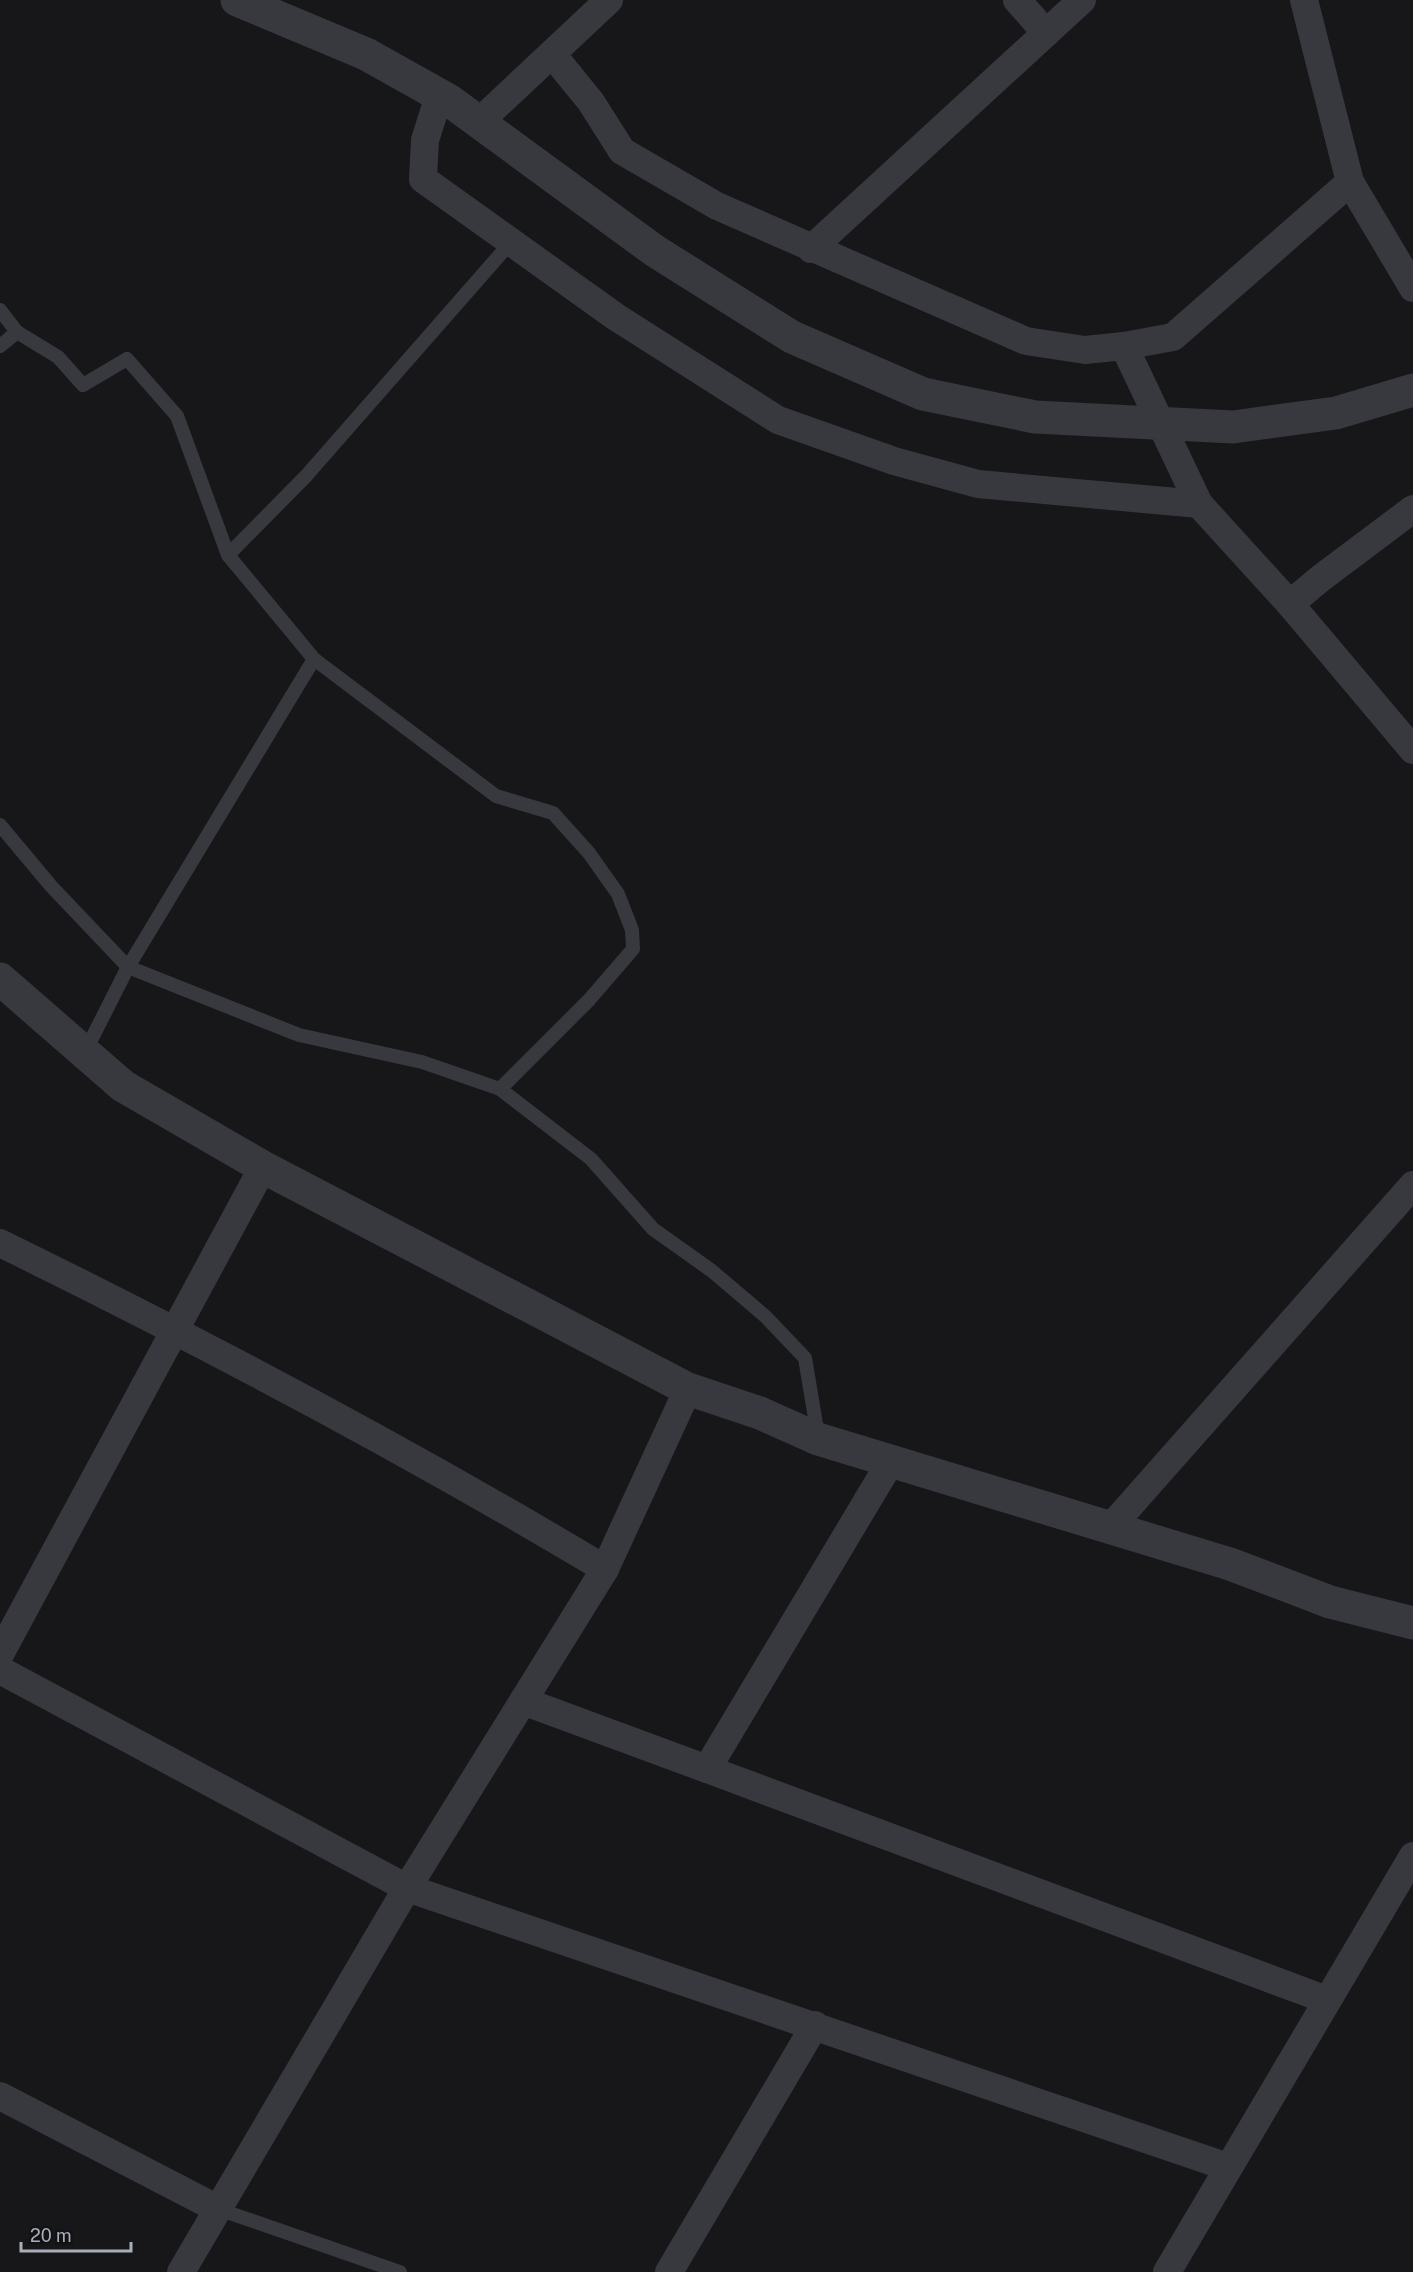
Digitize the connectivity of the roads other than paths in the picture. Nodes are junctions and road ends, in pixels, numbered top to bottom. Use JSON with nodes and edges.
{"nodes":[{"id":1,"x":237,"y":0,"type":"edge"},
{"id":2,"x":609,"y":0,"type":"edge"},
{"id":3,"x":1017,"y":0,"type":"edge"},
{"id":4,"x":1082,"y":0,"type":"edge"},
{"id":5,"x":1304,"y":0,"type":"edge"},
{"id":6,"x":1046,"y":33,"type":"junction"},
{"id":7,"x":552,"y":54,"type":"junction"},
{"id":8,"x":439,"y":96,"type":"junction"},
{"id":9,"x":480,"y":121,"type":"junction"},
{"id":10,"x":1350,"y":182,"type":"junction"},
{"id":11,"x":512,"y":240,"type":"junction"},
{"id":12,"x":811,"y":249,"type":"junction"},
{"id":13,"x":1413,"y":288,"type":"edge"},
{"id":14,"x":0,"y":310,"type":"edge"},
{"id":15,"x":17,"y":332,"type":"junction"},
{"id":16,"x":0,"y":346,"type":"edge"},
{"id":17,"x":1124,"y":346,"type":"junction"},
{"id":18,"x":1413,"y":390,"type":"edge"},
{"id":19,"x":1198,"y":504,"type":"junction"},
{"id":20,"x":1413,"y":509,"type":"edge"},
{"id":21,"x":228,"y":555,"type":"junction"},
{"id":22,"x":1290,"y":604,"type":"junction"},
{"id":23,"x":314,"y":659,"type":"junction"},
{"id":24,"x":1413,"y":750,"type":"edge"},
{"id":25,"x":0,"y":825,"type":"edge"},
{"id":26,"x":128,"y":967,"type":"junction"},
{"id":27,"x":0,"y":980,"type":"edge"},
{"id":28,"x":85,"y":1052,"type":"junction"},
{"id":29,"x":500,"y":1089,"type":"junction"},
{"id":30,"x":263,"y":1167,"type":"junction"},
{"id":31,"x":1413,"y":1185,"type":"edge"},
{"id":32,"x":0,"y":1243,"type":"edge"},
{"id":33,"x":175,"y":1329,"type":"junction"},
{"id":34,"x":688,"y":1389,"type":"junction"},
{"id":35,"x":818,"y":1438,"type":"junction"},
{"id":36,"x":891,"y":1461,"type":"junction"},
{"id":37,"x":1109,"y":1529,"type":"junction"},
{"id":38,"x":605,"y":1569,"type":"junction"},
{"id":39,"x":1413,"y":1623,"type":"edge"},
{"id":40,"x":0,"y":1654,"type":"edge"},
{"id":41,"x":0,"y":1670,"type":"edge"},
{"id":42,"x":523,"y":1701,"type":"junction"},
{"id":43,"x":707,"y":1768,"type":"junction"},
{"id":44,"x":1413,"y":1856,"type":"edge"},
{"id":45,"x":407,"y":1888,"type":"junction"},
{"id":46,"x":1327,"y":2000,"type":"junction"},
{"id":47,"x":816,"y":2025,"type":"junction"},
{"id":48,"x":0,"y":2096,"type":"edge"},
{"id":49,"x":1228,"y":2168,"type":"junction"},
{"id":50,"x":218,"y":2209,"type":"junction"},
{"id":51,"x":181,"y":2272,"type":"edge"},
{"id":52,"x":400,"y":2272,"type":"edge"},
{"id":53,"x":669,"y":2272,"type":"edge"},
{"id":54,"x":1167,"y":2272,"type":"edge"}],
"edges":[{"from":1,"to":8,"type":"street"},
{"from":2,"to":7,"type":"street"},
{"from":3,"to":6,"type":"street"},
{"from":4,"to":6,"type":"street"},
{"from":5,"to":10,"type":"street"},
{"from":6,"to":12,"type":"street"},
{"from":7,"to":9,"type":"street"},
{"from":7,"to":12,"type":"street"},
{"from":8,"to":9,"type":"street"},
{"from":8,"to":11,"type":"street"},
{"from":9,"to":18,"type":"street"},
{"from":10,"to":13,"type":"street"},
{"from":10,"to":17,"type":"street"},
{"from":11,"to":19,"type":"street"},
{"from":11,"to":21,"type":"lane"},
{"from":12,"to":17,"type":"street"},
{"from":14,"to":15,"type":"lane"},
{"from":15,"to":16,"type":"lane"},
{"from":15,"to":21,"type":"lane"},
{"from":17,"to":19,"type":"street"},
{"from":19,"to":22,"type":"street"},
{"from":20,"to":22,"type":"street"},
{"from":21,"to":23,"type":"lane"},
{"from":22,"to":24,"type":"street"},
{"from":23,"to":26,"type":"lane"},
{"from":23,"to":29,"type":"lane"},
{"from":25,"to":26,"type":"lane"},
{"from":26,"to":28,"type":"lane"},
{"from":26,"to":29,"type":"lane"},
{"from":27,"to":28,"type":"street"},
{"from":28,"to":30,"type":"street"},
{"from":29,"to":35,"type":"lane"},
{"from":30,"to":33,"type":"street"},
{"from":30,"to":34,"type":"street"},
{"from":31,"to":37,"type":"street"},
{"from":32,"to":33,"type":"street"},
{"from":33,"to":38,"type":"street"},
{"from":33,"to":40,"type":"street"},
{"from":34,"to":35,"type":"street"},
{"from":34,"to":38,"type":"street"},
{"from":35,"to":36,"type":"street"},
{"from":36,"to":37,"type":"street"},
{"from":36,"to":43,"type":"street"},
{"from":37,"to":39,"type":"street"},
{"from":38,"to":42,"type":"street"},
{"from":41,"to":45,"type":"street"},
{"from":42,"to":43,"type":"street"},
{"from":42,"to":45,"type":"street"},
{"from":43,"to":46,"type":"street"},
{"from":44,"to":46,"type":"street"},
{"from":45,"to":47,"type":"street"},
{"from":45,"to":50,"type":"street"},
{"from":46,"to":49,"type":"street"},
{"from":47,"to":49,"type":"street"},
{"from":47,"to":53,"type":"street"},
{"from":48,"to":50,"type":"street"},
{"from":49,"to":54,"type":"street"},
{"from":50,"to":51,"type":"street"},
{"from":50,"to":52,"type":"lane"}]}
